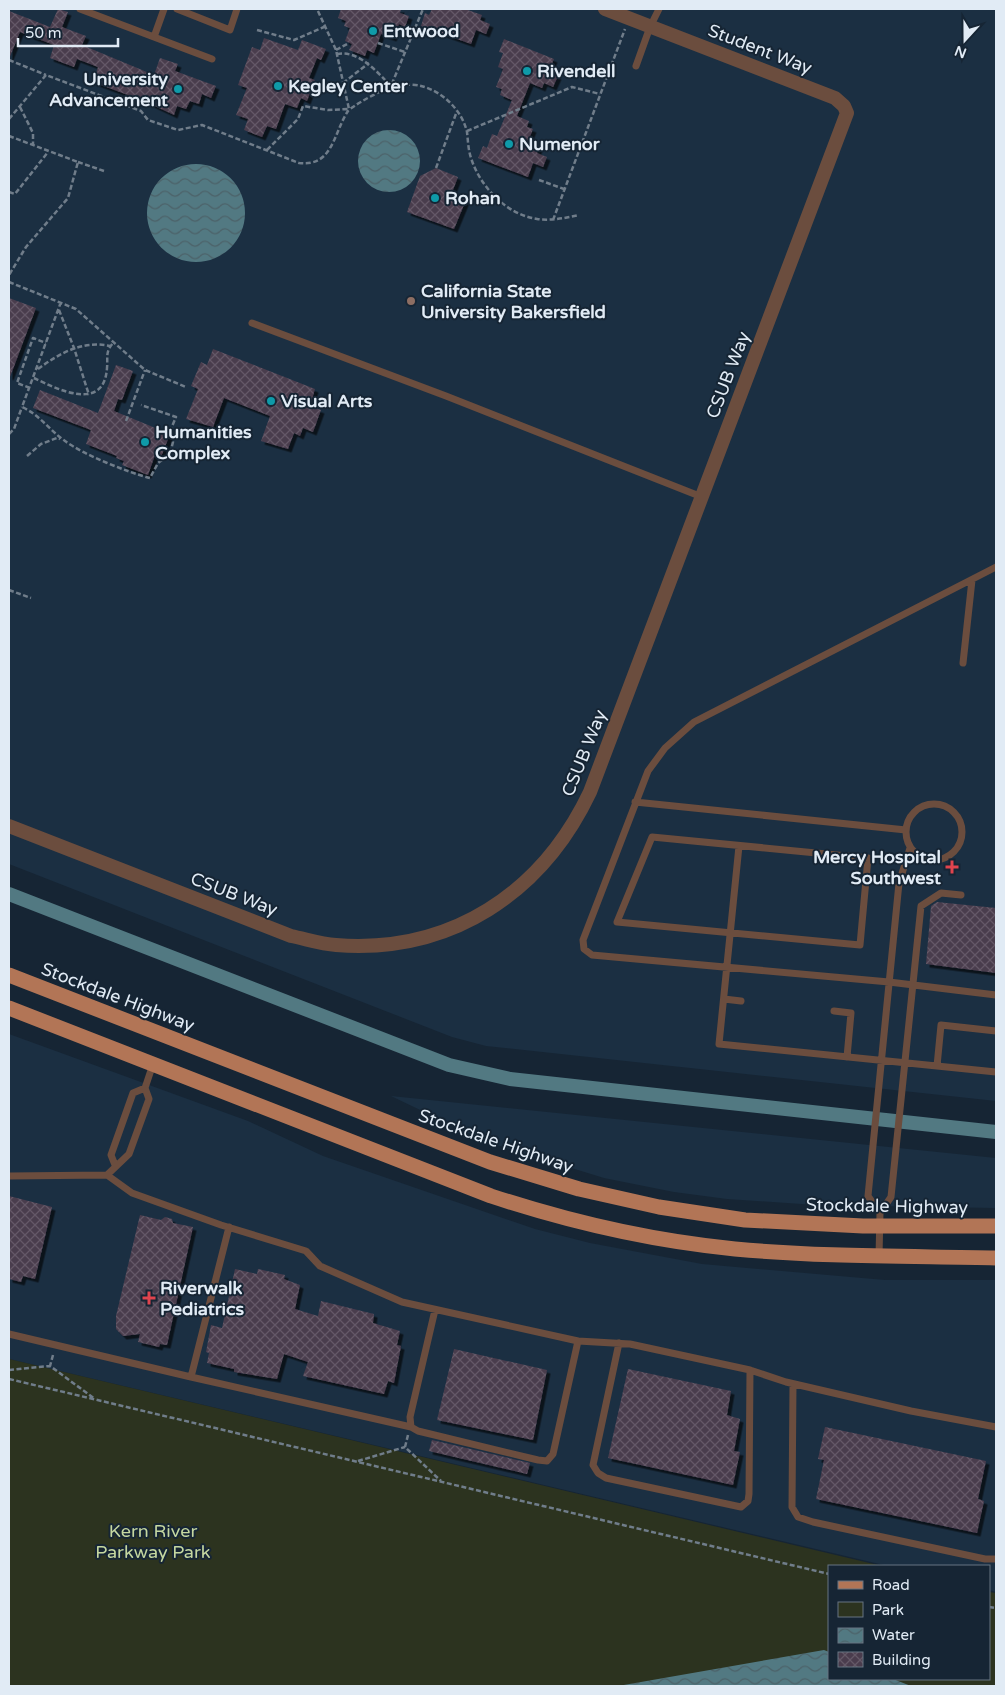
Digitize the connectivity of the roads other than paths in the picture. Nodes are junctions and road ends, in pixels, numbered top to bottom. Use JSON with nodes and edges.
{"nodes":[{"id":1,"x":80,"y":9,"type":"edge"},
{"id":2,"x":164,"y":9,"type":"edge"},
{"id":3,"x":177,"y":9,"type":"edge"},
{"id":4,"x":237,"y":9,"type":"edge"},
{"id":5,"x":604,"y":9,"type":"edge"},
{"id":6,"x":660,"y":9,"type":"edge"},
{"id":7,"x":650,"y":27,"type":"junction"},
{"id":8,"x":154,"y":37,"type":"junction"},
{"id":9,"x":212,"y":59,"type":"dead end"},
{"id":10,"x":636,"y":66,"type":"dead end"},
{"id":11,"x":844,"y":106,"type":"joint"},
{"id":12,"x":252,"y":323,"type":"dead end"},
{"id":13,"x":702,"y":496,"type":"junction"},
{"id":14,"x":996,"y":567,"type":"edge"},
{"id":15,"x":972,"y":580,"type":"junction"},
{"id":16,"x":963,"y":663,"type":"dead end"},
{"id":17,"x":635,"y":802,"type":"junction"},
{"id":18,"x":9,"y":826,"type":"edge"},
{"id":19,"x":906,"y":830,"type":"junction"},
{"id":20,"x":740,"y":846,"type":"junction"},
{"id":21,"x":910,"y":848,"type":"junction"},
{"id":22,"x":960,"y":895,"type":"dead end"},
{"id":23,"x":730,"y":934,"type":"junction"},
{"id":24,"x":727,"y":967,"type":"junction"},
{"id":25,"x":9,"y":975,"type":"edge"},
{"id":26,"x":890,"y":982,"type":"junction"},
{"id":27,"x":911,"y":984,"type":"junction"},
{"id":28,"x":996,"y":995,"type":"edge"},
{"id":29,"x":724,"y":999,"type":"junction"},
{"id":30,"x":741,"y":1001,"type":"dead end"},
{"id":31,"x":9,"y":1008,"type":"edge"},
{"id":32,"x":834,"y":1011,"type":"dead end"},
{"id":33,"x":996,"y":1031,"type":"edge"},
{"id":34,"x":847,"y":1057,"type":"junction"},
{"id":35,"x":881,"y":1060,"type":"junction"},
{"id":36,"x":904,"y":1063,"type":"junction"},
{"id":37,"x":153,"y":1064,"type":"junction"},
{"id":38,"x":937,"y":1066,"type":"junction"},
{"id":39,"x":996,"y":1072,"type":"edge"},
{"id":40,"x":145,"y":1088,"type":"junction"},
{"id":41,"x":115,"y":1165,"type":"junction"},
{"id":42,"x":107,"y":1175,"type":"junction"},
{"id":43,"x":9,"y":1176,"type":"edge"},
{"id":44,"x":880,"y":1219,"type":"junction"},
{"id":45,"x":996,"y":1226,"type":"edge"},
{"id":46,"x":229,"y":1227,"type":"junction"},
{"id":47,"x":880,"y":1256,"type":"junction"},
{"id":48,"x":996,"y":1258,"type":"edge"},
{"id":49,"x":435,"y":1310,"type":"junction"},
{"id":50,"x":9,"y":1334,"type":"edge"},
{"id":51,"x":578,"y":1341,"type":"junction"},
{"id":52,"x":619,"y":1343,"type":"junction"},
{"id":53,"x":750,"y":1370,"type":"junction"},
{"id":54,"x":190,"y":1377,"type":"junction"},
{"id":55,"x":793,"y":1384,"type":"junction"},
{"id":56,"x":411,"y":1427,"type":"junction"},
{"id":57,"x":996,"y":1427,"type":"edge"},
{"id":58,"x":996,"y":1559,"type":"edge"}],
"edges":[{"from":1,"to":8,"type":"lane"},
{"from":2,"to":8,"type":"lane"},
{"from":3,"to":4,"type":"lane"},
{"from":5,"to":7,"type":"street","name":"Student Way"},
{"from":6,"to":7,"type":"lane"},
{"from":7,"to":10,"type":"lane"},
{"from":7,"to":11,"type":"street","name":"Student Way"},
{"from":8,"to":9,"type":"lane"},
{"from":11,"to":13,"type":"street","name":"CSUB Way"},
{"from":12,"to":13,"type":"lane"},
{"from":13,"to":18,"type":"street","name":"CSUB Way"},
{"from":14,"to":15,"type":"lane"},
{"from":15,"to":16,"type":"lane"},
{"from":15,"to":17,"type":"lane"},
{"from":17,"to":19,"type":"lane"},
{"from":17,"to":24,"type":"lane"},
{"from":19,"to":21,"type":"lane"},
{"from":19,"to":21,"type":"lane"},
{"from":20,"to":23,"type":"lane"},
{"from":20,"to":23,"type":"lane"},
{"from":20,"to":23,"type":"lane"},
{"from":21,"to":26,"type":"lane"},
{"from":22,"to":27,"type":"lane"},
{"from":23,"to":24,"type":"lane"},
{"from":24,"to":26,"type":"lane"},
{"from":24,"to":29,"type":"lane"},
{"from":25,"to":44,"type":"main road","name":"Stockdale Highway"},
{"from":26,"to":27,"type":"lane"},
{"from":26,"to":35,"type":"lane"},
{"from":27,"to":28,"type":"lane"},
{"from":27,"to":36,"type":"lane"},
{"from":29,"to":30,"type":"lane"},
{"from":29,"to":34,"type":"lane"},
{"from":31,"to":37,"type":"main road"},
{"from":32,"to":34,"type":"lane"},
{"from":33,"to":38,"type":"lane"},
{"from":34,"to":35,"type":"lane"},
{"from":35,"to":36,"type":"lane"},
{"from":35,"to":44,"type":"lane"},
{"from":36,"to":38,"type":"lane"},
{"from":36,"to":44,"type":"lane"},
{"from":37,"to":40,"type":"lane"},
{"from":37,"to":47,"type":"main road"},
{"from":38,"to":39,"type":"lane"},
{"from":40,"to":41,"type":"lane"},
{"from":40,"to":41,"type":"lane"},
{"from":41,"to":42,"type":"lane"},
{"from":42,"to":43,"type":"lane"},
{"from":42,"to":46,"type":"lane"},
{"from":44,"to":45,"type":"main road","name":"Stockdale Highway"},
{"from":44,"to":47,"type":"lane"},
{"from":46,"to":49,"type":"lane"},
{"from":46,"to":54,"type":"lane"},
{"from":47,"to":48,"type":"main road"},
{"from":49,"to":51,"type":"lane"},
{"from":49,"to":56,"type":"lane"},
{"from":50,"to":54,"type":"lane"},
{"from":51,"to":52,"type":"lane"},
{"from":51,"to":56,"type":"lane"},
{"from":52,"to":53,"type":"lane"},
{"from":52,"to":53,"type":"lane"},
{"from":53,"to":55,"type":"lane"},
{"from":54,"to":56,"type":"lane"},
{"from":55,"to":57,"type":"lane"},
{"from":55,"to":58,"type":"lane"}]}
